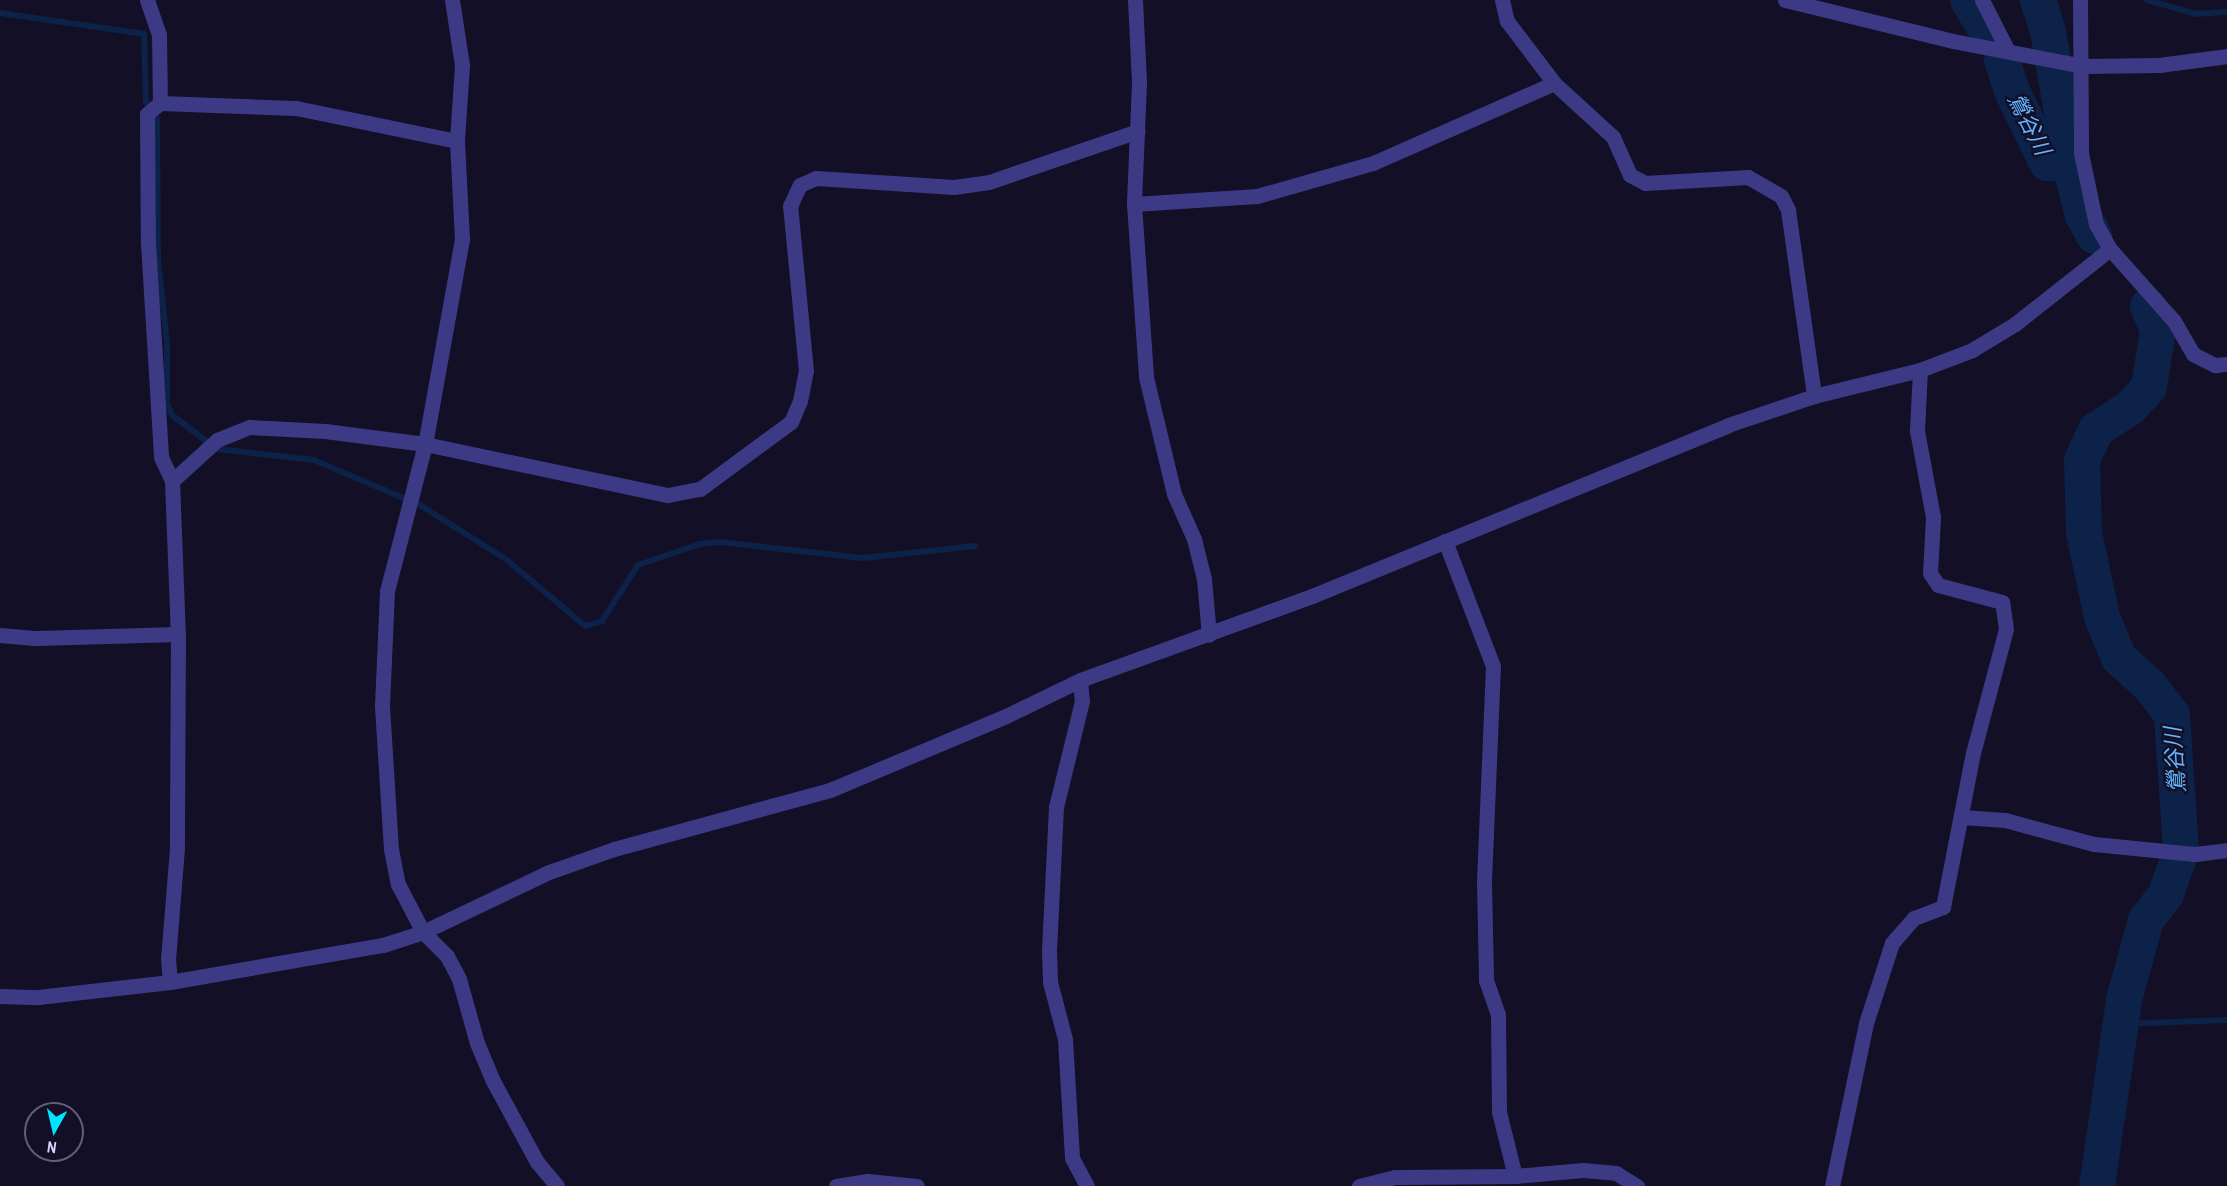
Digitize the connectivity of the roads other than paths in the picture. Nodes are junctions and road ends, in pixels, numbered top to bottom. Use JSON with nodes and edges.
{"nodes":[{"id":1,"x":147,"y":0,"type":"edge"},
{"id":2,"x":452,"y":0,"type":"edge"},
{"id":3,"x":1135,"y":0,"type":"edge"},
{"id":4,"x":1502,"y":0,"type":"edge"},
{"id":5,"x":1785,"y":0,"type":"edge"},
{"id":6,"x":1982,"y":0,"type":"edge"},
{"id":7,"x":2080,"y":0,"type":"edge"},
{"id":8,"x":2016,"y":52,"type":"junction"},
{"id":9,"x":2227,"y":56,"type":"edge"},
{"id":10,"x":2076,"y":65,"type":"junction"},
{"id":11,"x":1554,"y":83,"type":"junction"},
{"id":12,"x":153,"y":108,"type":"junction"},
{"id":13,"x":1138,"y":131,"type":"junction"},
{"id":14,"x":457,"y":141,"type":"junction"},
{"id":15,"x":1134,"y":204,"type":"junction"},
{"id":16,"x":2110,"y":249,"type":"junction"},
{"id":17,"x":2227,"y":364,"type":"edge"},
{"id":18,"x":1920,"y":370,"type":"junction"},
{"id":19,"x":1814,"y":396,"type":"junction"},
{"id":20,"x":425,"y":444,"type":"junction"},
{"id":21,"x":172,"y":481,"type":"junction"},
{"id":22,"x":1445,"y":541,"type":"junction"},
{"id":23,"x":178,"y":634,"type":"junction"},
{"id":24,"x":0,"y":635,"type":"edge"},
{"id":25,"x":1209,"y":635,"type":"junction"},
{"id":26,"x":1080,"y":680,"type":"junction"},
{"id":27,"x":1962,"y":817,"type":"junction"},
{"id":28,"x":2227,"y":850,"type":"edge"},
{"id":29,"x":423,"y":933,"type":"junction"},
{"id":30,"x":170,"y":982,"type":"junction"},
{"id":31,"x":0,"y":996,"type":"edge"},
{"id":32,"x":1515,"y":1176,"type":"junction"},
{"id":33,"x":1418,"y":1182,"type":"edge"},
{"id":34,"x":557,"y":1186,"type":"edge"},
{"id":35,"x":836,"y":1186,"type":"edge"},
{"id":36,"x":917,"y":1186,"type":"edge"},
{"id":37,"x":1087,"y":1186,"type":"edge"},
{"id":38,"x":1359,"y":1186,"type":"edge"},
{"id":39,"x":1637,"y":1186,"type":"edge"},
{"id":40,"x":1832,"y":1186,"type":"edge"}],
"edges":[{"from":1,"to":12,"type":"street"},
{"from":2,"to":14,"type":"street"},
{"from":3,"to":13,"type":"street"},
{"from":4,"to":11,"type":"street"},
{"from":5,"to":8,"type":"street"},
{"from":6,"to":8,"type":"street"},
{"from":7,"to":10,"type":"street"},
{"from":8,"to":10,"type":"street"},
{"from":9,"to":10,"type":"street"},
{"from":10,"to":16,"type":"street"},
{"from":11,"to":15,"type":"street"},
{"from":11,"to":19,"type":"street"},
{"from":12,"to":14,"type":"street"},
{"from":12,"to":21,"type":"street"},
{"from":13,"to":15,"type":"street"},
{"from":13,"to":20,"type":"street"},
{"from":14,"to":20,"type":"street"},
{"from":15,"to":25,"type":"street"},
{"from":16,"to":17,"type":"street"},
{"from":16,"to":18,"type":"street"},
{"from":18,"to":19,"type":"street"},
{"from":18,"to":27,"type":"street"},
{"from":19,"to":22,"type":"street"},
{"from":20,"to":21,"type":"street"},
{"from":20,"to":29,"type":"street"},
{"from":21,"to":23,"type":"street"},
{"from":22,"to":25,"type":"street"},
{"from":22,"to":32,"type":"street"},
{"from":23,"to":24,"type":"street"},
{"from":23,"to":30,"type":"street"},
{"from":25,"to":26,"type":"street"},
{"from":26,"to":29,"type":"street"},
{"from":26,"to":37,"type":"street"},
{"from":27,"to":28,"type":"street"},
{"from":27,"to":40,"type":"street"},
{"from":29,"to":30,"type":"street"},
{"from":29,"to":34,"type":"street"},
{"from":30,"to":31,"type":"street"},
{"from":32,"to":33,"type":"street"},
{"from":32,"to":39,"type":"street"},
{"from":33,"to":38,"type":"street"},
{"from":35,"to":36,"type":"street"}]}
